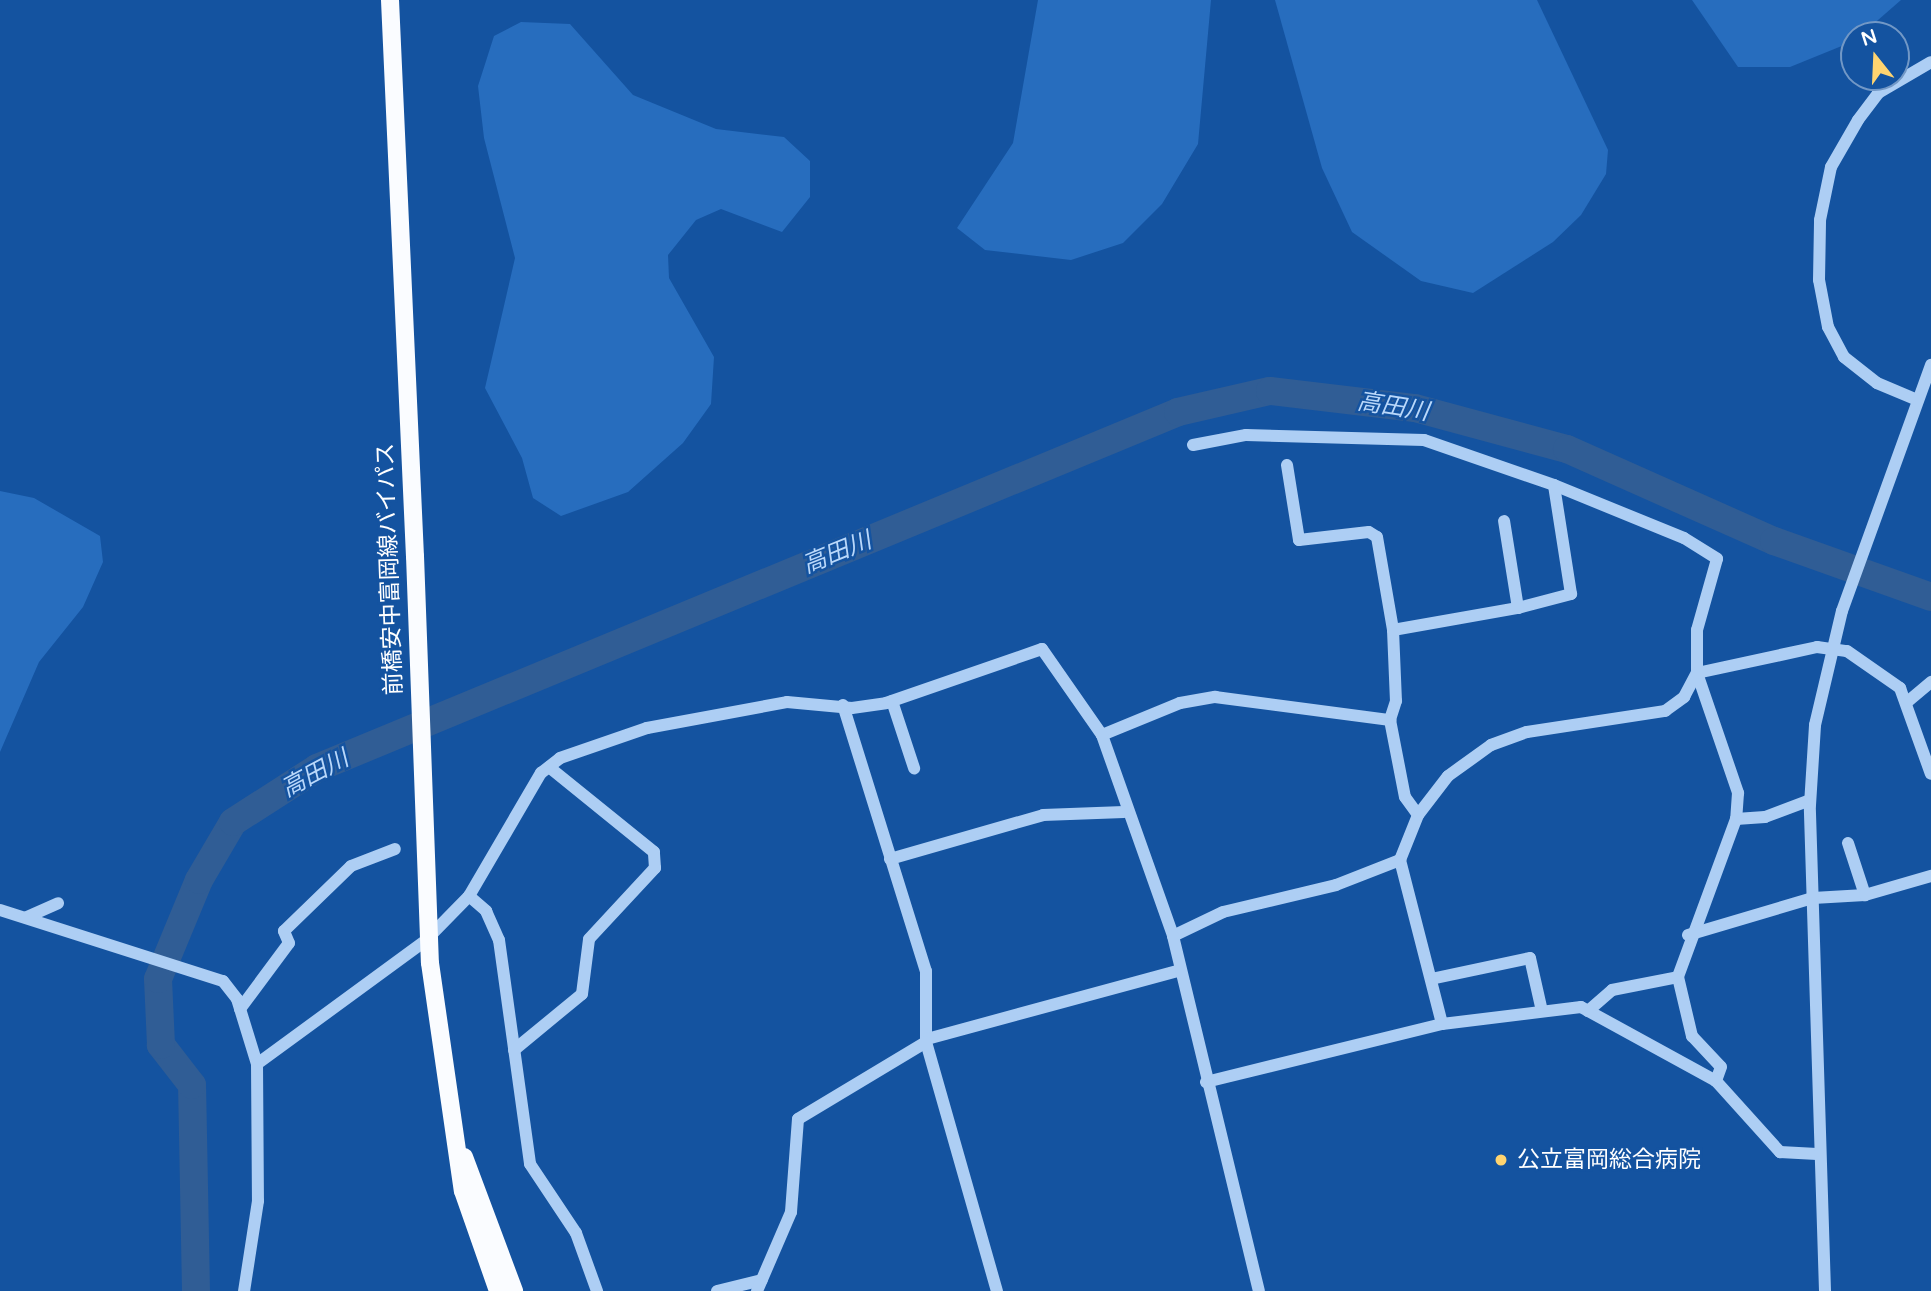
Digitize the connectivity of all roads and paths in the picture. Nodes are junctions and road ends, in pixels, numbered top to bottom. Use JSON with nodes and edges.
{"nodes":[{"id":1,"x":390,"y":0,"type":"edge"},
{"id":2,"x":1931,"y":62,"type":"edge"},
{"id":3,"x":1931,"y":365,"type":"edge"},
{"id":4,"x":1914,"y":399,"type":"junction"},
{"id":5,"x":1193,"y":445,"type":"dead end"},
{"id":6,"x":1287,"y":465,"type":"dead end"},
{"id":7,"x":1554,"y":485,"type":"junction"},
{"id":8,"x":1504,"y":521,"type":"dead end"},
{"id":9,"x":1518,"y":608,"type":"junction"},
{"id":10,"x":1393,"y":630,"type":"junction"},
{"id":11,"x":1832,"y":644,"type":"junction"},
{"id":12,"x":1696,"y":673,"type":"junction"},
{"id":13,"x":1931,"y":682,"type":"edge"},
{"id":14,"x":892,"y":701,"type":"junction"},
{"id":15,"x":1906,"y":703,"type":"junction"},
{"id":16,"x":843,"y":705,"type":"junction"},
{"id":17,"x":1390,"y":719,"type":"junction"},
{"id":18,"x":1102,"y":735,"type":"junction"},
{"id":19,"x":548,"y":767,"type":"junction"},
{"id":20,"x":914,"y":768,"type":"dead end"},
{"id":21,"x":1931,"y":774,"type":"edge"},
{"id":22,"x":1810,"y":800,"type":"junction"},
{"id":23,"x":1124,"y":812,"type":"junction"},
{"id":24,"x":1418,"y":815,"type":"junction"},
{"id":25,"x":1736,"y":818,"type":"junction"},
{"id":26,"x":1848,"y":843,"type":"dead end"},
{"id":27,"x":396,"y":849,"type":"dead end"},
{"id":28,"x":890,"y":859,"type":"junction"},
{"id":29,"x":1400,"y":860,"type":"junction"},
{"id":30,"x":1931,"y":876,"type":"edge"},
{"id":31,"x":1865,"y":895,"type":"junction"},
{"id":32,"x":469,"y":896,"type":"junction"},
{"id":33,"x":1813,"y":898,"type":"junction"},
{"id":34,"x":58,"y":904,"type":"dead end"},
{"id":35,"x":0,"y":910,"type":"edge"},
{"id":36,"x":27,"y":917,"type":"junction"},
{"id":37,"x":1688,"y":935,"type":"junction"},
{"id":38,"x":1172,"y":936,"type":"junction"},
{"id":39,"x":1177,"y":971,"type":"junction"},
{"id":40,"x":1678,"y":977,"type":"junction"},
{"id":41,"x":1431,"y":979,"type":"junction"},
{"id":42,"x":1541,"y":1007,"type":"junction"},
{"id":43,"x":240,"y":1009,"type":"junction"},
{"id":44,"x":1588,"y":1011,"type":"junction"},
{"id":45,"x":1442,"y":1024,"type":"junction"},
{"id":46,"x":926,"y":1041,"type":"junction"},
{"id":47,"x":514,"y":1049,"type":"junction"},
{"id":48,"x":257,"y":1064,"type":"junction"},
{"id":49,"x":1716,"y":1081,"type":"junction"},
{"id":50,"x":1206,"y":1082,"type":"junction"},
{"id":51,"x":454,"y":1134,"type":"junction"},
{"id":52,"x":1817,"y":1154,"type":"junction"},
{"id":53,"x":760,"y":1286,"type":"edge"},
{"id":54,"x":244,"y":1291,"type":"edge"},
{"id":55,"x":498,"y":1291,"type":"edge"},
{"id":56,"x":514,"y":1291,"type":"edge"},
{"id":57,"x":597,"y":1291,"type":"edge"},
{"id":58,"x":717,"y":1291,"type":"edge"},
{"id":59,"x":997,"y":1291,"type":"edge"},
{"id":60,"x":1259,"y":1291,"type":"edge"},
{"id":61,"x":1825,"y":1291,"type":"edge"}],
"edges":[{"from":1,"to":51,"type":"main road","name":"前橋安中富岡線バイパス","bridge":true},
{"from":2,"to":4,"type":"street"},
{"from":3,"to":4,"type":"street"},
{"from":4,"to":11,"type":"street"},
{"from":5,"to":7,"type":"street"},
{"from":6,"to":10,"type":"street"},
{"from":7,"to":9,"type":"street"},
{"from":7,"to":12,"type":"street"},
{"from":8,"to":9,"type":"street"},
{"from":9,"to":10,"type":"street"},
{"from":10,"to":17,"type":"street"},
{"from":11,"to":12,"type":"street"},
{"from":11,"to":15,"type":"street"},
{"from":11,"to":22,"type":"street"},
{"from":12,"to":24,"type":"street"},
{"from":12,"to":25,"type":"street"},
{"from":13,"to":15,"type":"street"},
{"from":14,"to":16,"type":"street"},
{"from":14,"to":18,"type":"street"},
{"from":14,"to":20,"type":"street"},
{"from":15,"to":21,"type":"street"},
{"from":16,"to":19,"type":"street"},
{"from":16,"to":28,"type":"street"},
{"from":17,"to":18,"type":"street"},
{"from":17,"to":24,"type":"street"},
{"from":18,"to":23,"type":"street"},
{"from":19,"to":32,"type":"street"},
{"from":19,"to":47,"type":"street"},
{"from":22,"to":25,"type":"street"},
{"from":22,"to":33,"type":"street"},
{"from":23,"to":28,"type":"street"},
{"from":23,"to":38,"type":"street"},
{"from":24,"to":29,"type":"street"},
{"from":25,"to":37,"type":"street"},
{"from":26,"to":31,"type":"street"},
{"from":27,"to":43,"type":"street"},
{"from":28,"to":46,"type":"street"},
{"from":29,"to":38,"type":"street"},
{"from":29,"to":41,"type":"street"},
{"from":30,"to":31,"type":"street"},
{"from":31,"to":33,"type":"street"},
{"from":32,"to":47,"type":"street"},
{"from":32,"to":48,"type":"street"},
{"from":33,"to":37,"type":"street"},
{"from":33,"to":52,"type":"street"},
{"from":34,"to":36,"type":"street"},
{"from":35,"to":36,"type":"street"},
{"from":36,"to":43,"type":"street"},
{"from":37,"to":40,"type":"street"},
{"from":38,"to":39,"type":"street"},
{"from":39,"to":46,"type":"street"},
{"from":39,"to":50,"type":"street"},
{"from":40,"to":44,"type":"street"},
{"from":40,"to":49,"type":"street"},
{"from":41,"to":42,"type":"street"},
{"from":41,"to":45,"type":"street"},
{"from":42,"to":44,"type":"street"},
{"from":42,"to":45,"type":"street"},
{"from":43,"to":48,"type":"street"},
{"from":44,"to":49,"type":"street"},
{"from":45,"to":50,"type":"street"},
{"from":46,"to":53,"type":"street"},
{"from":46,"to":59,"type":"street"},
{"from":47,"to":57,"type":"street"},
{"from":48,"to":54,"type":"street"},
{"from":49,"to":52,"type":"street"},
{"from":50,"to":60,"type":"street"},
{"from":51,"to":55,"type":"main road","name":"前橋安中富岡線バイパス"},
{"from":51,"to":56,"type":"main road","name":"前橋安中富岡線バイパス"},
{"from":52,"to":61,"type":"street"},
{"from":53,"to":58,"type":"street"}]}
